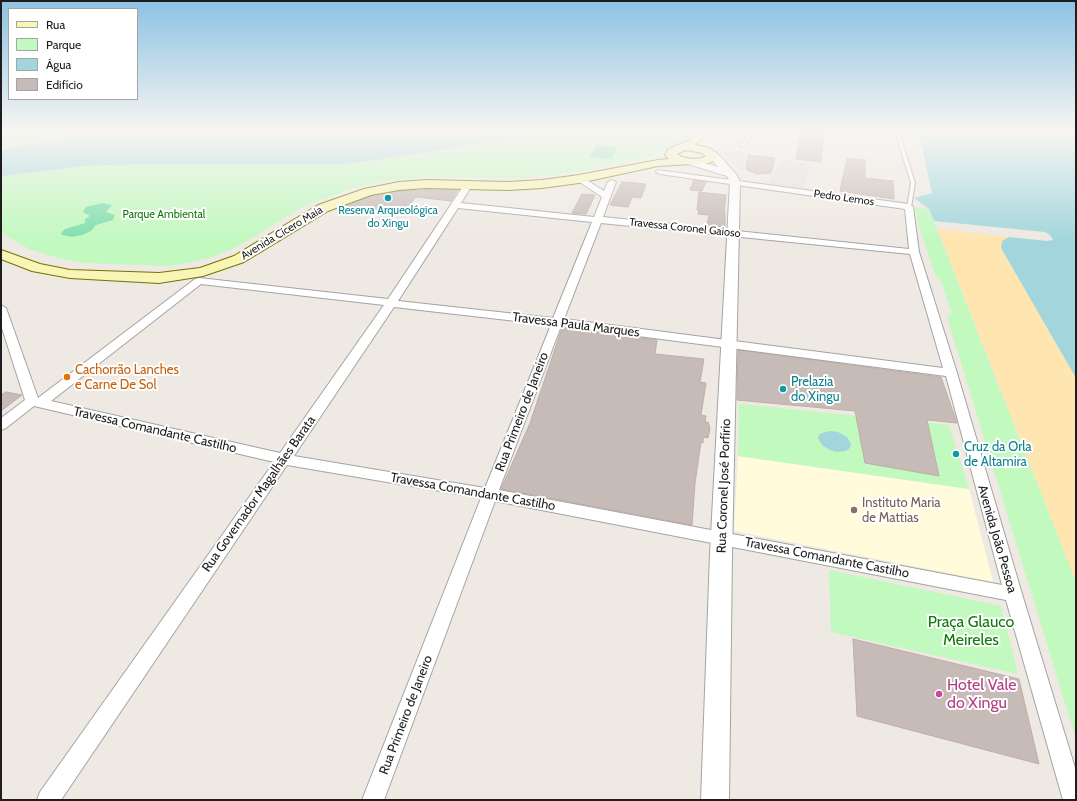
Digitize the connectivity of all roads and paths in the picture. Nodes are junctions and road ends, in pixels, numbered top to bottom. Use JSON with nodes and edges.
{"nodes":[{"id":1,"x":611,"y":167,"type":"edge"},
{"id":2,"x":640,"y":167,"type":"edge"},
{"id":3,"x":703,"y":167,"type":"edge"},
{"id":4,"x":724,"y":167,"type":"edge"},
{"id":5,"x":908,"y":167,"type":"edge"},
{"id":6,"x":660,"y":172,"type":"dead end"},
{"id":7,"x":733,"y":178,"type":"junction"},
{"id":8,"x":579,"y":179,"type":"junction"},
{"id":9,"x":468,"y":185,"type":"junction"},
{"id":10,"x":455,"y":205,"type":"junction"},
{"id":11,"x":909,"y":207,"type":"junction"},
{"id":12,"x":597,"y":219,"type":"junction"},
{"id":13,"x":733,"y":233,"type":"junction"},
{"id":14,"x":1,"y":242,"type":"edge"},
{"id":15,"x":914,"y":252,"type":"junction"},
{"id":16,"x":1,"y":254,"type":"edge"},
{"id":17,"x":201,"y":277,"type":"junction"},
{"id":18,"x":392,"y":302,"type":"junction"},
{"id":19,"x":1,"y":308,"type":"edge"},
{"id":20,"x":557,"y":322,"type":"junction"},
{"id":21,"x":730,"y":345,"type":"junction"},
{"id":22,"x":951,"y":373,"type":"junction"},
{"id":23,"x":36,"y":402,"type":"junction"},
{"id":24,"x":1,"y":425,"type":"edge"},
{"id":25,"x":283,"y":459,"type":"junction"},
{"id":26,"x":490,"y":494,"type":"junction"},
{"id":27,"x":722,"y":538,"type":"junction"},
{"id":28,"x":1013,"y":594,"type":"junction"},
{"id":29,"x":48,"y":800,"type":"edge"},
{"id":30,"x":374,"y":800,"type":"edge"},
{"id":31,"x":715,"y":800,"type":"edge"},
{"id":32,"x":1074,"y":800,"type":"edge"}],
"edges":[{"from":1,"to":14,"type":"main road","name":"Avenida Cícero Maia"},
{"from":2,"to":8,"type":"main road","name":"Avenida Cícero Maia"},
{"from":3,"to":7,"type":"street"},
{"from":4,"to":7,"type":"street"},
{"from":5,"to":11,"type":"lane"},
{"from":6,"to":7,"type":"street","name":"Pedro Lemos"},
{"from":7,"to":11,"type":"street","name":"Pedro Lemos"},
{"from":7,"to":13,"type":"street","name":"Rua Coronel José Porfírio"},
{"from":8,"to":9,"type":"main road","name":"Avenida Cícero Maia"},
{"from":8,"to":12,"type":"street","name":"Rua Primeiro de Janeiro"},
{"from":9,"to":10,"type":"street","name":"Rua Governador Magalhães Barata"},
{"from":9,"to":17,"type":"main road","name":"Avenida Cícero Maia"},
{"from":10,"to":12,"type":"street","name":"Travessa Coronel Gaioso"},
{"from":10,"to":18,"type":"street","name":"Rua Governador Magalhães Barata"},
{"from":11,"to":15,"type":"street","name":"Avenida João Pessoa"},
{"from":12,"to":13,"type":"street","name":"Travessa Coronel Gaioso"},
{"from":12,"to":20,"type":"street","name":"Rua Primeiro de Janeiro"},
{"from":13,"to":15,"type":"street","name":"Travessa Coronel Gaioso"},
{"from":13,"to":21,"type":"street","name":"Rua Coronel José Porfírio"},
{"from":15,"to":22,"type":"street","name":"Avenida João Pessoa"},
{"from":16,"to":17,"type":"main road","name":"Avenida Cícero Maia"},
{"from":17,"to":18,"type":"street","name":"Travessa Paula Marques"},
{"from":17,"to":23,"type":"street"},
{"from":18,"to":20,"type":"street","name":"Travessa Paula Marques"},
{"from":18,"to":25,"type":"street","name":"Rua Governador Magalhães Barata"},
{"from":19,"to":23,"type":"street"},
{"from":20,"to":21,"type":"street","name":"Travessa Paula Marques"},
{"from":20,"to":26,"type":"street","name":"Rua Primeiro de Janeiro"},
{"from":21,"to":22,"type":"street","name":"Travessa Paula Marques"},
{"from":21,"to":27,"type":"street","name":"Rua Coronel José Porfírio"},
{"from":22,"to":28,"type":"street","name":"Avenida João Pessoa"},
{"from":23,"to":24,"type":"street"},
{"from":23,"to":25,"type":"street","name":"Travessa Comandante Castilho"},
{"from":25,"to":26,"type":"street","name":"Travessa Comandante Castilho"},
{"from":25,"to":29,"type":"street","name":"Rua Governador Magalhães Barata"},
{"from":26,"to":27,"type":"street","name":"Travessa Comandante Castilho"},
{"from":26,"to":30,"type":"street","name":"Rua Primeiro de Janeiro"},
{"from":27,"to":28,"type":"street","name":"Travessa Comandante Castilho"},
{"from":27,"to":31,"type":"street","name":"Rua Coronel José Porfírio"},
{"from":28,"to":32,"type":"street","name":"Avenida João Pessoa"}]}
